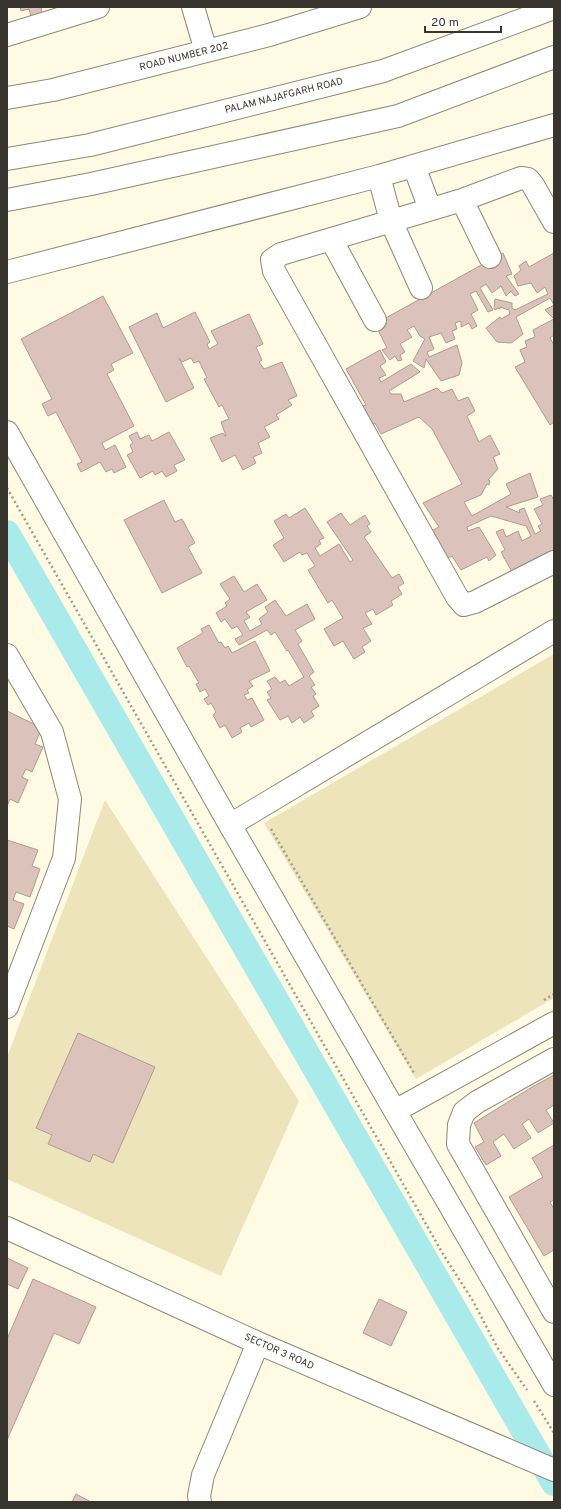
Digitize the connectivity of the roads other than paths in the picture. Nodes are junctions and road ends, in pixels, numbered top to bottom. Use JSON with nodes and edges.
{"nodes":[{"id":1,"x":98,"y":7,"type":"edge"},
{"id":2,"x":194,"y":7,"type":"edge"},
{"id":3,"x":360,"y":7,"type":"edge"},
{"id":4,"x":554,"y":8,"type":"edge"},
{"id":5,"x":7,"y":35,"type":"edge"},
{"id":6,"x":206,"y":51,"type":"junction"},
{"id":7,"x":554,"y":57,"type":"edge"},
{"id":8,"x":7,"y":98,"type":"edge"},
{"id":9,"x":554,"y":126,"type":"edge"},
{"id":10,"x":7,"y":159,"type":"edge"},
{"id":11,"x":414,"y":166,"type":"junction"},
{"id":12,"x":379,"y":176,"type":"junction"},
{"id":13,"x":7,"y":200,"type":"edge"},
{"id":14,"x":462,"y":200,"type":"junction"},
{"id":15,"x":430,"y":210,"type":"junction"},
{"id":16,"x":391,"y":221,"type":"junction"},
{"id":17,"x":554,"y":222,"type":"edge"},
{"id":18,"x":331,"y":239,"type":"junction"},
{"id":19,"x":490,"y":257,"type":"dead end"},
{"id":20,"x":7,"y":272,"type":"edge"},
{"id":21,"x":421,"y":288,"type":"dead end"},
{"id":22,"x":375,"y":320,"type":"dead end"},
{"id":23,"x":7,"y":432,"type":"edge"},
{"id":24,"x":554,"y":562,"type":"edge"},
{"id":25,"x":554,"y":631,"type":"edge"},
{"id":26,"x":7,"y":655,"type":"edge"},
{"id":27,"x":230,"y":825,"type":"junction"},
{"id":28,"x":7,"y":1007,"type":"edge"},
{"id":29,"x":554,"y":1023,"type":"edge"},
{"id":30,"x":554,"y":1059,"type":"edge"},
{"id":31,"x":395,"y":1111,"type":"junction"},
{"id":32,"x":7,"y":1228,"type":"edge"},
{"id":33,"x":554,"y":1312,"type":"edge"},
{"id":34,"x":258,"y":1343,"type":"junction"},
{"id":35,"x":554,"y":1385,"type":"edge"},
{"id":36,"x":554,"y":1470,"type":"edge"},
{"id":37,"x":200,"y":1502,"type":"edge"}],
"edges":[{"from":1,"to":5,"type":"street"},
{"from":2,"to":6,"type":"street"},
{"from":3,"to":6,"type":"street","name":"ROAD NUMBER 202"},
{"from":4,"to":10,"type":"street","name":"PALAM NAJAFGARH ROAD"},
{"from":6,"to":8,"type":"street","name":"ROAD NUMBER 202"},
{"from":7,"to":13,"type":"street"},
{"from":9,"to":11,"type":"street"},
{"from":11,"to":12,"type":"street"},
{"from":11,"to":15,"type":"street"},
{"from":12,"to":16,"type":"street"},
{"from":12,"to":20,"type":"street"},
{"from":14,"to":15,"type":"street"},
{"from":14,"to":17,"type":"street"},
{"from":14,"to":19,"type":"street"},
{"from":15,"to":16,"type":"street"},
{"from":16,"to":18,"type":"street"},
{"from":16,"to":21,"type":"street"},
{"from":18,"to":22,"type":"street"},
{"from":18,"to":24,"type":"street"},
{"from":23,"to":27,"type":"street"},
{"from":25,"to":27,"type":"street"},
{"from":26,"to":28,"type":"street"},
{"from":27,"to":31,"type":"street"},
{"from":29,"to":31,"type":"street"},
{"from":30,"to":33,"type":"street"},
{"from":31,"to":35,"type":"street"},
{"from":32,"to":34,"type":"street","name":"SECTOR 3 ROAD"},
{"from":34,"to":36,"type":"street","name":"SECTOR 3 ROAD"},
{"from":34,"to":37,"type":"street"}]}
